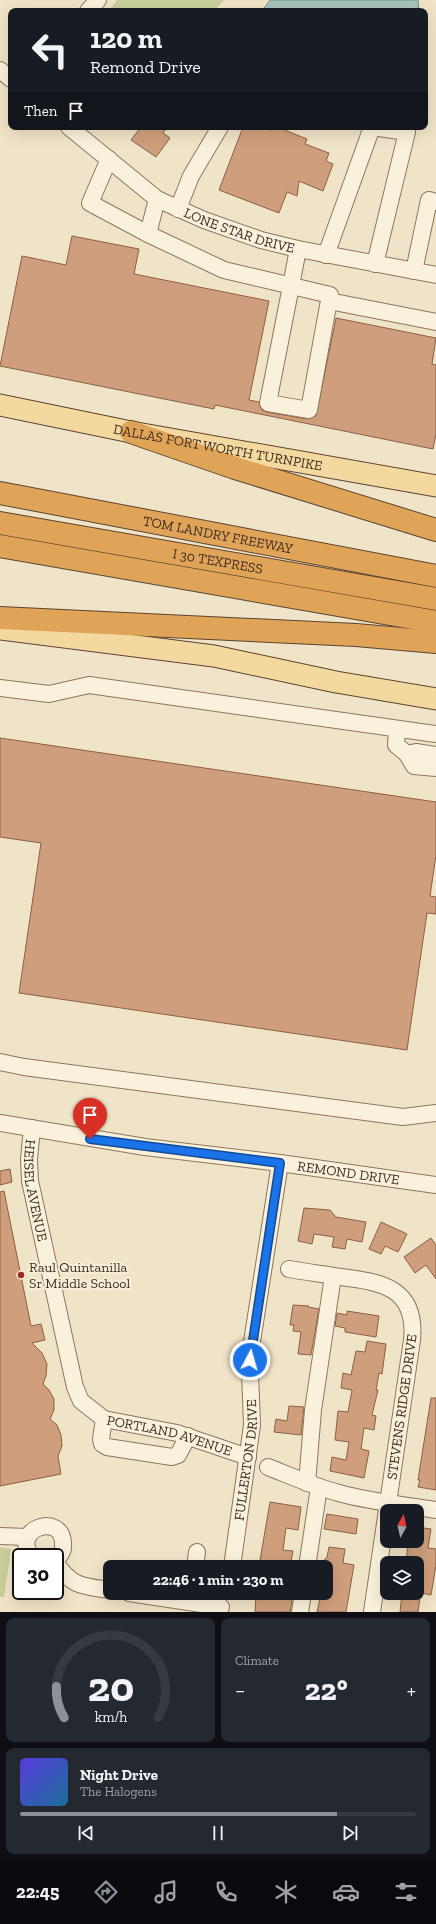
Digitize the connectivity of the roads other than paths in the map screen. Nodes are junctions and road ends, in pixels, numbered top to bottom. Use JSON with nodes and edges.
{"nodes":[{"id":1,"x":98,"y":0,"type":"edge"},
{"id":2,"x":91,"y":8,"type":"edge"},
{"id":3,"x":0,"y":70,"type":"edge"},
{"id":4,"x":8,"y":77,"type":"edge"},
{"id":5,"x":73,"y":130,"type":"edge"},
{"id":6,"x":218,"y":130,"type":"edge"},
{"id":7,"x":370,"y":130,"type":"edge"},
{"id":8,"x":393,"y":130,"type":"edge"},
{"id":9,"x":109,"y":159,"type":"junction"},
{"id":10,"x":157,"y":199,"type":"junction"},
{"id":11,"x":436,"y":202,"type":"edge"},
{"id":12,"x":178,"y":209,"type":"junction"},
{"id":13,"x":148,"y":234,"type":"junction"},
{"id":14,"x":429,"y":234,"type":"edge"},
{"id":15,"x":298,"y":249,"type":"junction"},
{"id":16,"x":326,"y":255,"type":"junction"},
{"id":17,"x":376,"y":264,"type":"junction"},
{"id":18,"x":414,"y":271,"type":"junction"},
{"id":19,"x":436,"y":276,"type":"edge"},
{"id":20,"x":291,"y":286,"type":"junction"},
{"id":21,"x":329,"y":301,"type":"junction"},
{"id":22,"x":436,"y":322,"type":"edge"},
{"id":23,"x":0,"y":405,"type":"edge"},
{"id":24,"x":131,"y":432,"type":"junction"},
{"id":25,"x":436,"y":486,"type":"edge"},
{"id":26,"x":0,"y":493,"type":"edge"},
{"id":27,"x":0,"y":523,"type":"edge"},
{"id":28,"x":436,"y":530,"type":"edge"},
{"id":29,"x":0,"y":546,"type":"edge"},
{"id":30,"x":436,"y":576,"type":"edge"},
{"id":31,"x":436,"y":599,"type":"edge"},
{"id":32,"x":0,"y":618,"type":"edge"},
{"id":33,"x":436,"y":622,"type":"edge"},
{"id":34,"x":0,"y":629,"type":"edge"},
{"id":35,"x":436,"y":642,"type":"edge"},
{"id":36,"x":0,"y":688,"type":"edge"},
{"id":37,"x":436,"y":699,"type":"edge"},
{"id":38,"x":397,"y":729,"type":"junction"},
{"id":39,"x":436,"y":734,"type":"edge"},
{"id":40,"x":407,"y":754,"type":"junction"},
{"id":41,"x":436,"y":755,"type":"edge"},
{"id":42,"x":436,"y":768,"type":"edge"},
{"id":43,"x":0,"y":1062,"type":"edge"},
{"id":44,"x":436,"y":1113,"type":"edge"},
{"id":45,"x":0,"y":1123,"type":"edge"},
{"id":46,"x":32,"y":1128,"type":"junction"},
{"id":47,"x":280,"y":1163,"type":"junction"},
{"id":48,"x":436,"y":1185,"type":"edge"},
{"id":49,"x":289,"y":1269,"type":"dead end"},
{"id":50,"x":333,"y":1276,"type":"junction"},
{"id":51,"x":98,"y":1415,"type":"junction"},
{"id":52,"x":188,"y":1436,"type":"junction"},
{"id":53,"x":248,"y":1457,"type":"junction"},
{"id":54,"x":268,"y":1467,"type":"dead end"},
{"id":55,"x":313,"y":1485,"type":"junction"},
{"id":56,"x":388,"y":1503,"type":"junction"},
{"id":57,"x":436,"y":1510,"type":"edge"},
{"id":58,"x":0,"y":1536,"type":"edge"},
{"id":59,"x":28,"y":1537,"type":"junction"},
{"id":60,"x":27,"y":1548,"type":"edge"},
{"id":61,"x":63,"y":1548,"type":"edge"},
{"id":62,"x":233,"y":1560,"type":"edge"},
{"id":63,"x":308,"y":1560,"type":"edge"},
{"id":64,"x":64,"y":1575,"type":"edge"},
{"id":65,"x":103,"y":1589,"type":"edge"},
{"id":66,"x":201,"y":1600,"type":"edge"},
{"id":67,"x":302,"y":1600,"type":"edge"},
{"id":68,"x":222,"y":1604,"type":"edge"},
{"id":69,"x":300,"y":1612,"type":"edge"},
{"id":70,"x":372,"y":1612,"type":"edge"}],
"edges":[{"from":1,"to":2,"type":"street"},
{"from":3,"to":4,"type":"street"},
{"from":5,"to":9,"type":"street","name":"LONE STAR DRIVE"},
{"from":6,"to":12,"type":"street"},
{"from":7,"to":16,"type":"street"},
{"from":8,"to":17,"type":"street"},
{"from":9,"to":10,"type":"street","name":"LONE STAR DRIVE"},
{"from":9,"to":13,"type":"street"},
{"from":10,"to":12,"type":"street","name":"LONE STAR DRIVE"},
{"from":10,"to":13,"type":"street"},
{"from":11,"to":14,"type":"street"},
{"from":12,"to":15,"type":"street","name":"LONE STAR DRIVE"},
{"from":13,"to":20,"type":"street"},
{"from":14,"to":18,"type":"street"},
{"from":15,"to":16,"type":"street","name":"LONE STAR DRIVE"},
{"from":15,"to":20,"type":"street"},
{"from":16,"to":17,"type":"street","name":"LONE STAR DRIVE"},
{"from":17,"to":18,"type":"street","name":"LONE STAR DRIVE"},
{"from":18,"to":19,"type":"street","name":"LONE STAR DRIVE"},
{"from":20,"to":21,"type":"street"},
{"from":20,"to":21,"type":"street"},
{"from":21,"to":22,"type":"street"},
{"from":23,"to":24,"type":"main road","name":"DALLAS FORT WORTH TURNPIKE"},
{"from":24,"to":25,"type":"main road","name":"DALLAS FORT WORTH TURNPIKE"},
{"from":24,"to":28,"type":"highway"},
{"from":26,"to":30,"type":"highway","name":"TOM LANDRY FREEWAY"},
{"from":27,"to":31,"type":"highway","name":"I 30 TEXPRESS"},
{"from":29,"to":33,"type":"highway"},
{"from":32,"to":35,"type":"highway"},
{"from":34,"to":37,"type":"main road"},
{"from":36,"to":38,"type":"street"},
{"from":38,"to":39,"type":"street"},
{"from":38,"to":40,"type":"street"},
{"from":40,"to":41,"type":"street"},
{"from":40,"to":42,"type":"street"},
{"from":43,"to":44,"type":"street"},
{"from":45,"to":46,"type":"street","name":"REMOND DRIVE"},
{"from":46,"to":47,"type":"street","name":"REMOND DRIVE"},
{"from":46,"to":51,"type":"street","name":"HEISEL AVENUE"},
{"from":47,"to":48,"type":"street","name":"REMOND DRIVE"},
{"from":47,"to":53,"type":"street","name":"FULLERTON DRIVE"},
{"from":49,"to":50,"type":"street","name":"STEVENS RIDGE DRIVE"},
{"from":50,"to":55,"type":"street"},
{"from":50,"to":56,"type":"street","name":"STEVENS RIDGE DRIVE"},
{"from":51,"to":52,"type":"street","name":"PORTLAND AVENUE"},
{"from":51,"to":52,"type":"street"},
{"from":52,"to":53,"type":"street","name":"PORTLAND AVENUE"},
{"from":53,"to":62,"type":"street","name":"FULLERTON DRIVE"},
{"from":54,"to":55,"type":"street"},
{"from":55,"to":56,"type":"street"},
{"from":55,"to":63,"type":"street"},
{"from":56,"to":57,"type":"street"},
{"from":56,"to":70,"type":"street","name":"STEVENS RIDGE DRIVE"},
{"from":58,"to":59,"type":"street"},
{"from":59,"to":60,"type":"street"},
{"from":59,"to":61,"type":"street"},
{"from":64,"to":65,"type":"street"},
{"from":66,"to":68,"type":"street"},
{"from":67,"to":69,"type":"street"}]}
